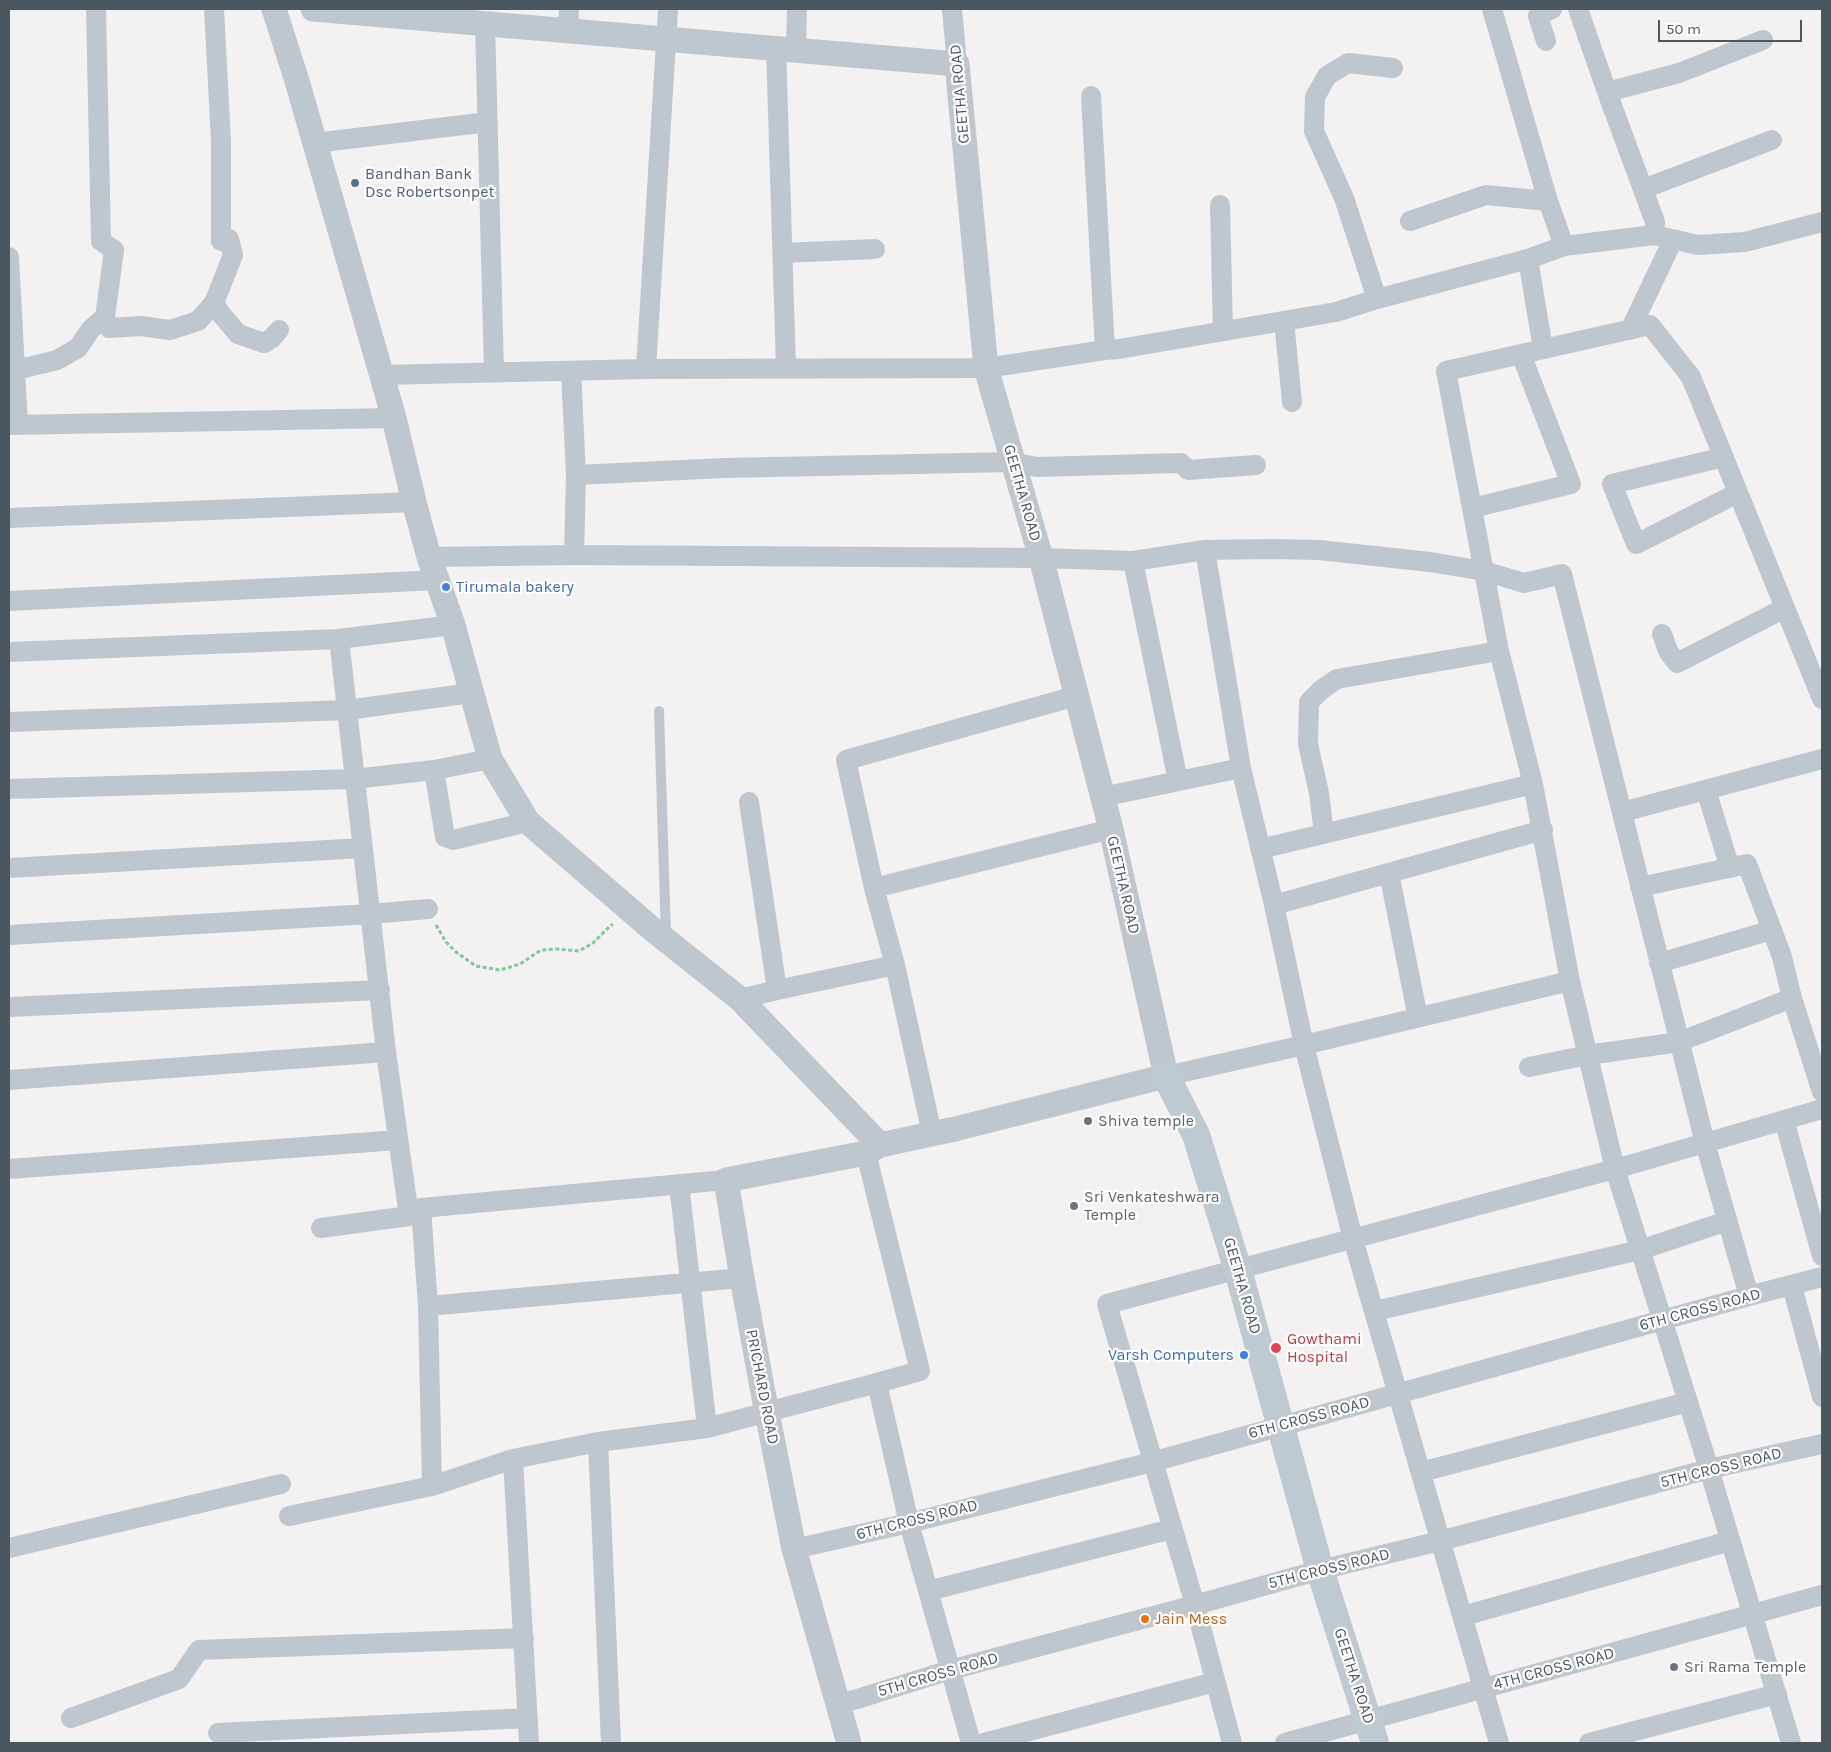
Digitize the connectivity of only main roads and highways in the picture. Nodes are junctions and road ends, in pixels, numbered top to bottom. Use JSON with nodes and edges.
{"nodes":[{"id":1,"x":1166,"y":1076,"type":"road end"},
{"id":2,"x":1372,"y":1732,"type":"edge"}],
"edges":[{"from":1,"to":2,"type":"main road","name":"GEETHA ROAD"}]}
